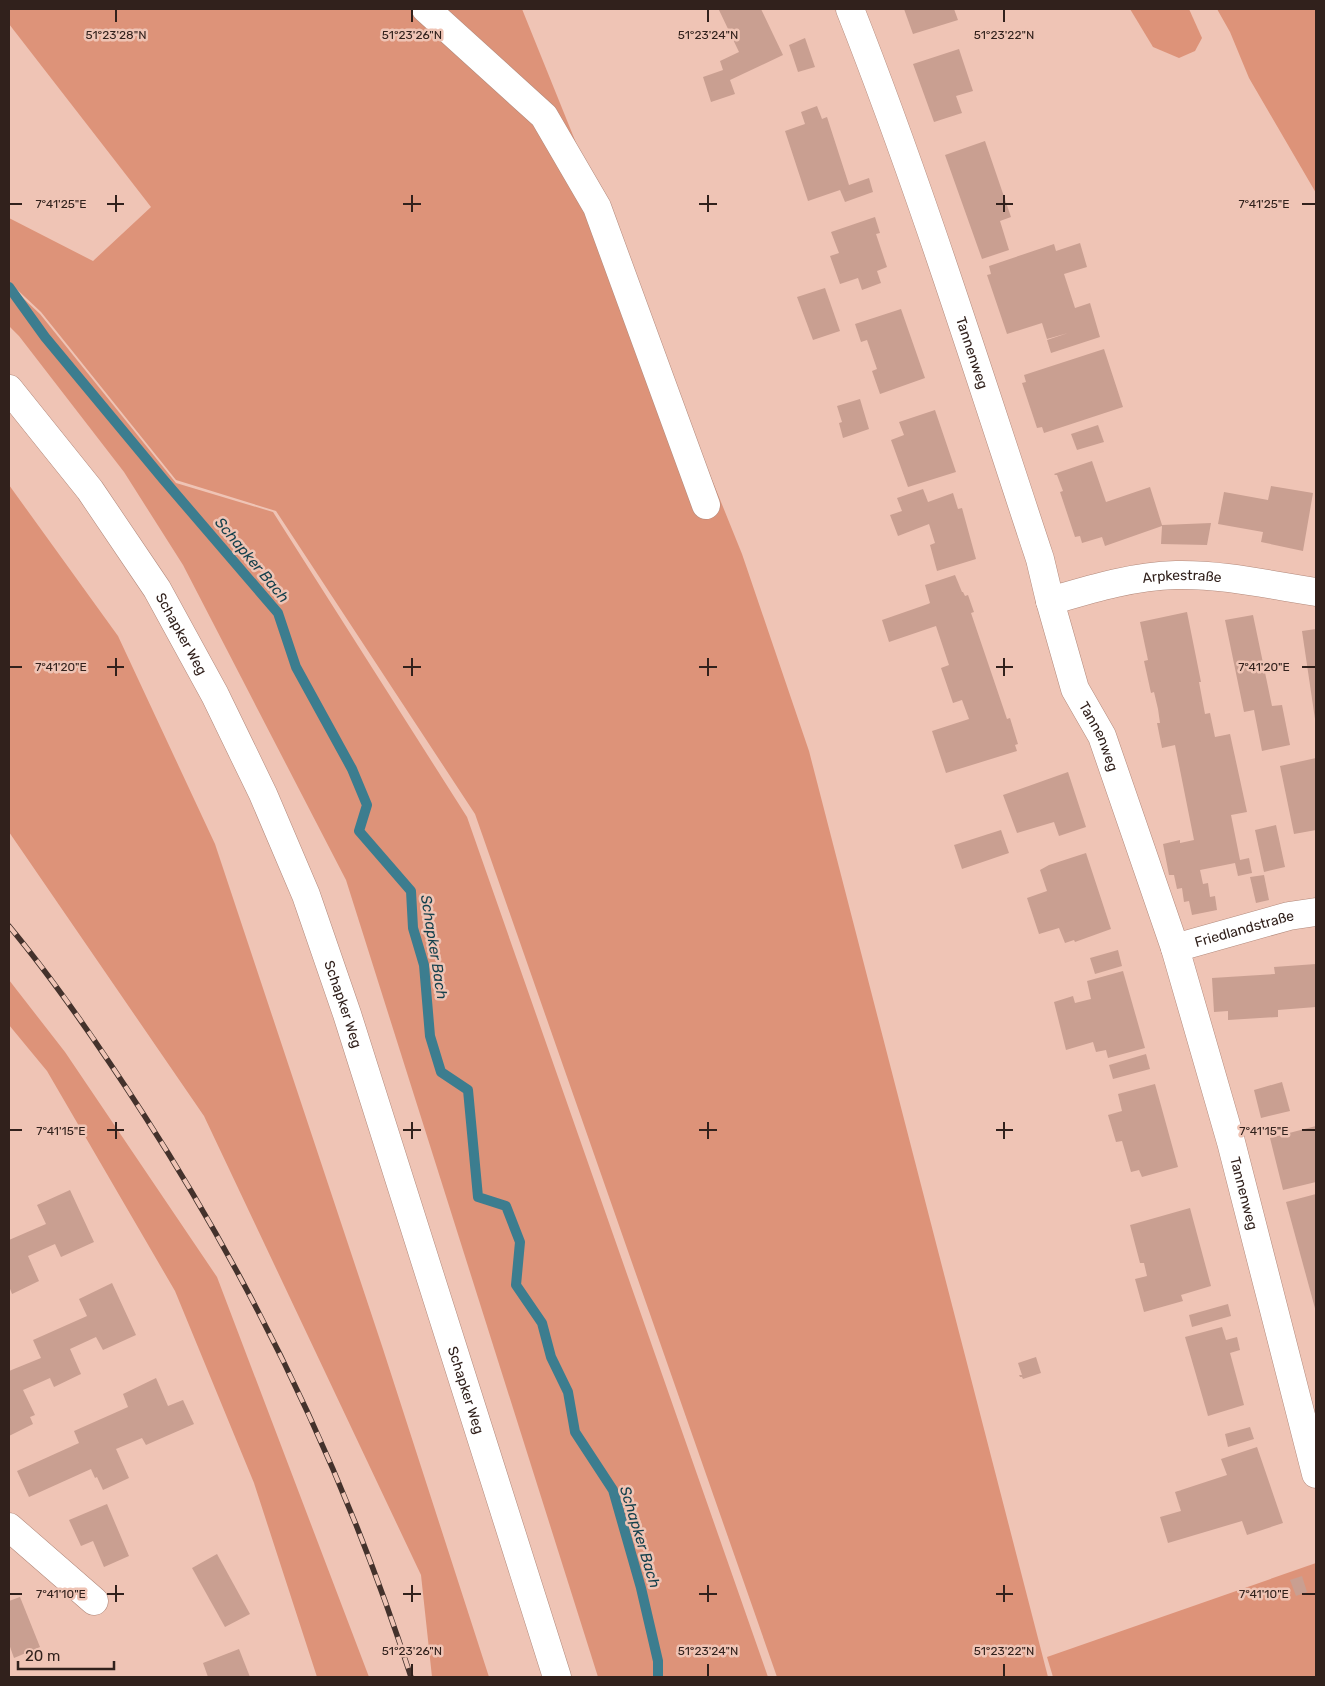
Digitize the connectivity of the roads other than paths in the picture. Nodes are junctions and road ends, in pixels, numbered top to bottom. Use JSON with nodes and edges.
{"nodes":[{"id":1,"x":426,"y":9,"type":"edge"},
{"id":2,"x":850,"y":9,"type":"edge"},
{"id":3,"x":9,"y":389,"type":"edge"},
{"id":4,"x":706,"y":506,"type":"dead end"},
{"id":5,"x":1316,"y":592,"type":"edge"},
{"id":6,"x":1050,"y":601,"type":"junction"},
{"id":7,"x":1316,"y":912,"type":"edge"},
{"id":8,"x":1175,"y":948,"type":"junction"},
{"id":9,"x":1316,"y":1474,"type":"edge"},
{"id":10,"x":9,"y":1527,"type":"edge"},
{"id":11,"x":94,"y":1601,"type":"dead end"},
{"id":12,"x":557,"y":1677,"type":"edge"}],
"edges":[{"from":1,"to":4,"type":"street"},
{"from":2,"to":6,"type":"street","name":"Tannenweg"},
{"from":3,"to":12,"type":"street","name":"Schapker Weg"},
{"from":5,"to":6,"type":"street","name":"Arpkestraße"},
{"from":6,"to":8,"type":"street","name":"Tannenweg"},
{"from":7,"to":8,"type":"street","name":"Friedlandstraße"},
{"from":8,"to":9,"type":"street","name":"Tannenweg"},
{"from":10,"to":11,"type":"street"}]}
